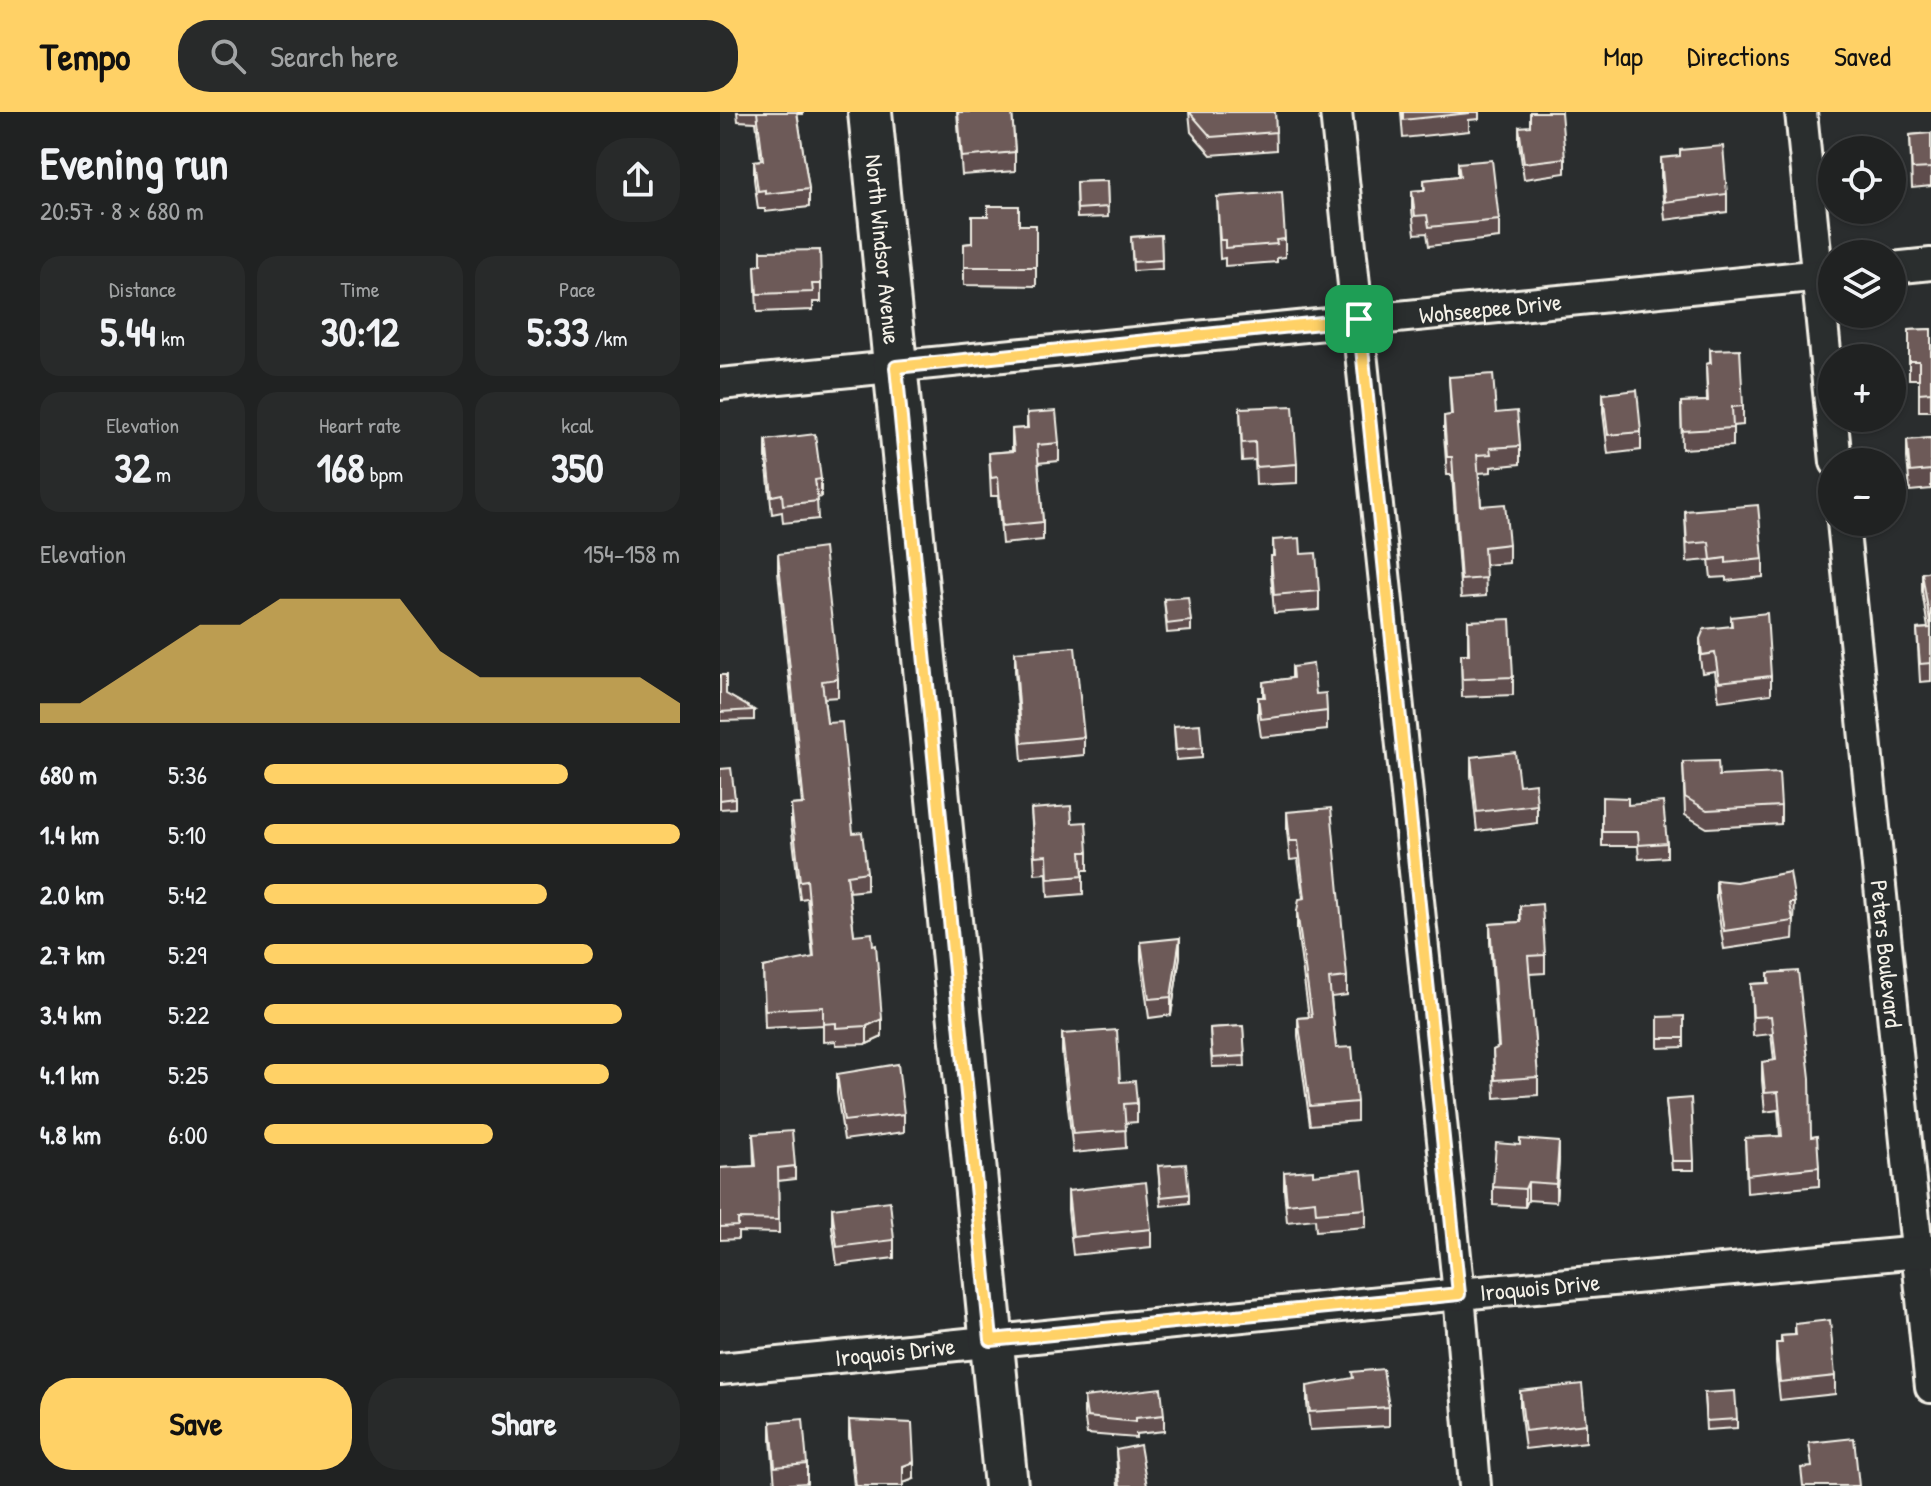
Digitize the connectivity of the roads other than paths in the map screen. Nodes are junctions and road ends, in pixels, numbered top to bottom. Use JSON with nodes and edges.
{"nodes":[{"id":1,"x":870,"y":112,"type":"edge"},
{"id":2,"x":1336,"y":112,"type":"edge"},
{"id":3,"x":1801,"y":112,"type":"edge"},
{"id":4,"x":1819,"y":240,"type":"edge"},
{"id":5,"x":1931,"y":264,"type":"edge"},
{"id":6,"x":1906,"y":267,"type":"edge"},
{"id":7,"x":1818,"y":275,"type":"edge"},
{"id":8,"x":1359,"y":319,"type":"junction"},
{"id":9,"x":1827,"y":328,"type":"edge"},
{"id":10,"x":896,"y":367,"type":"junction"},
{"id":11,"x":720,"y":384,"type":"edge"},
{"id":12,"x":1835,"y":448,"type":"edge"},
{"id":13,"x":1845,"y":536,"type":"edge"},
{"id":14,"x":1925,"y":1252,"type":"edge"},
{"id":15,"x":1459,"y":1294,"type":"junction"},
{"id":16,"x":991,"y":1340,"type":"junction"},
{"id":17,"x":720,"y":1369,"type":"edge"},
{"id":18,"x":1931,"y":1387,"type":"edge"},
{"id":19,"x":1006,"y":1486,"type":"edge"},
{"id":20,"x":1475,"y":1486,"type":"edge"}],
"edges":[{"from":1,"to":10,"type":"street","name":"North Windsor Avenue"},
{"from":2,"to":8,"type":"street"},
{"from":3,"to":4,"type":"street"},
{"from":5,"to":6,"type":"street"},
{"from":7,"to":8,"type":"street","name":"Wohseepee Drive"},
{"from":8,"to":10,"type":"street","name":"Wohseepee Drive"},
{"from":8,"to":15,"type":"street"},
{"from":9,"to":12,"type":"street"},
{"from":10,"to":11,"type":"street","name":"Wohseepee Drive"},
{"from":10,"to":16,"type":"street","name":"North Windsor Avenue"},
{"from":13,"to":14,"type":"street","name":"Peters Boulevard"},
{"from":14,"to":15,"type":"street","name":"Iroquois Drive"},
{"from":14,"to":18,"type":"street","name":"Peters Boulevard"},
{"from":15,"to":16,"type":"street","name":"Iroquois Drive"},
{"from":15,"to":20,"type":"street"},
{"from":16,"to":17,"type":"street","name":"Iroquois Drive"},
{"from":16,"to":19,"type":"street","name":"North Windsor Avenue"}]}
